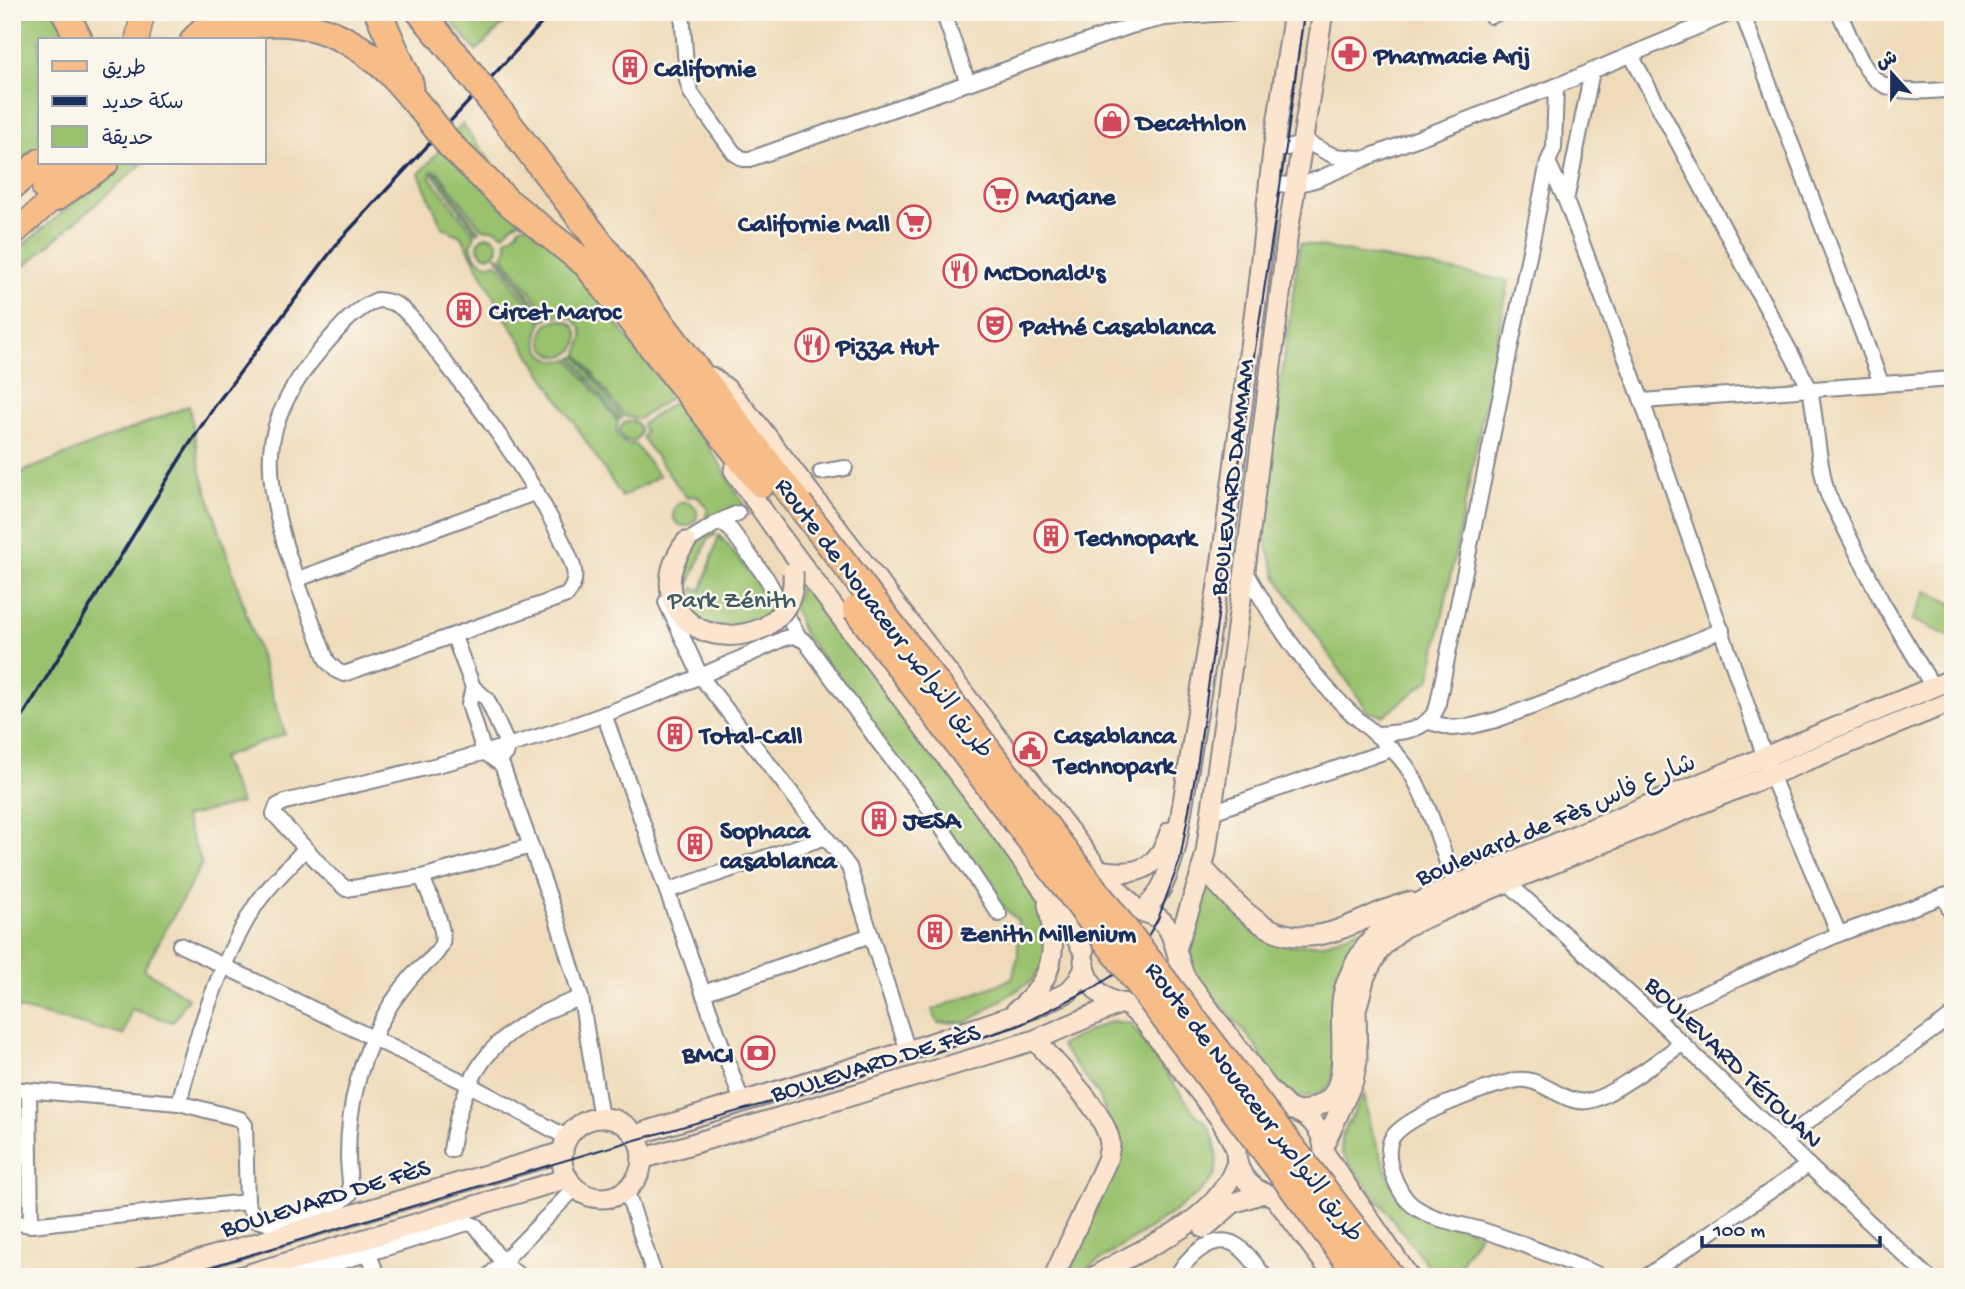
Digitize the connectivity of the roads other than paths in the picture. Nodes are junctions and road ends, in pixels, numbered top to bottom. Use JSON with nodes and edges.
{"nodes":[{"id":1,"x":65,"y":12,"type":"edge"},
{"id":2,"x":143,"y":12,"type":"edge"},
{"id":3,"x":155,"y":12,"type":"edge"},
{"id":4,"x":220,"y":12,"type":"edge"},
{"id":5,"x":333,"y":12,"type":"edge"},
{"id":6,"x":378,"y":12,"type":"edge"},
{"id":7,"x":682,"y":12,"type":"edge"},
{"id":8,"x":943,"y":12,"type":"edge"},
{"id":9,"x":1237,"y":12,"type":"edge"},
{"id":10,"x":1294,"y":12,"type":"edge"},
{"id":11,"x":1323,"y":12,"type":"edge"},
{"id":12,"x":1733,"y":12,"type":"edge"},
{"id":13,"x":1742,"y":12,"type":"edge"},
{"id":14,"x":1839,"y":12,"type":"edge"},
{"id":15,"x":426,"y":16,"type":"edge"},
{"id":16,"x":78,"y":38,"type":"edge"},
{"id":17,"x":137,"y":38,"type":"edge"},
{"id":18,"x":149,"y":38,"type":"edge"},
{"id":19,"x":196,"y":38,"type":"edge"},
{"id":20,"x":218,"y":38,"type":"edge"},
{"id":21,"x":1632,"y":55,"type":"junction"},
{"id":22,"x":1592,"y":71,"type":"junction"},
{"id":23,"x":388,"y":72,"type":"junction"},
{"id":24,"x":968,"y":83,"type":"junction"},
{"id":25,"x":1556,"y":86,"type":"junction"},
{"id":26,"x":1953,"y":89,"type":"edge"},
{"id":27,"x":424,"y":112,"type":"junction"},
{"id":28,"x":1311,"y":145,"type":"junction"},
{"id":29,"x":1273,"y":151,"type":"junction"},
{"id":30,"x":1371,"y":156,"type":"junction"},
{"id":31,"x":1548,"y":162,"type":"junction"},
{"id":32,"x":38,"y":164,"type":"edge"},
{"id":33,"x":71,"y":164,"type":"edge"},
{"id":34,"x":88,"y":164,"type":"edge"},
{"id":35,"x":104,"y":164,"type":"edge"},
{"id":36,"x":1318,"y":179,"type":"junction"},
{"id":37,"x":1269,"y":184,"type":"junction"},
{"id":38,"x":1296,"y":185,"type":"junction"},
{"id":39,"x":12,"y":186,"type":"edge"},
{"id":40,"x":55,"y":198,"type":"junction"},
{"id":41,"x":1566,"y":201,"type":"junction"},
{"id":42,"x":12,"y":217,"type":"edge"},
{"id":43,"x":12,"y":235,"type":"edge"},
{"id":44,"x":1953,"y":379,"type":"edge"},
{"id":45,"x":692,"y":380,"type":"junction"},
{"id":46,"x":1881,"y":383,"type":"junction"},
{"id":47,"x":1810,"y":389,"type":"junction"},
{"id":48,"x":1642,"y":401,"type":"junction"},
{"id":49,"x":845,"y":468,"type":"dead end"},
{"id":50,"x":821,"y":472,"type":"tunnel mouth"},
{"id":51,"x":750,"y":491,"type":"junction"},
{"id":52,"x":537,"y":492,"type":"junction"},
{"id":53,"x":791,"y":509,"type":"junction"},
{"id":54,"x":738,"y":513,"type":"tunnel mouth"},
{"id":55,"x":720,"y":521,"type":"junction"},
{"id":56,"x":686,"y":542,"type":"junction"},
{"id":57,"x":1245,"y":570,"type":"junction"},
{"id":58,"x":298,"y":579,"type":"junction"},
{"id":59,"x":1722,"y":630,"type":"junction"},
{"id":60,"x":454,"y":637,"type":"junction"},
{"id":61,"x":799,"y":637,"type":"junction"},
{"id":62,"x":701,"y":677,"type":"junction"},
{"id":63,"x":1953,"y":679,"type":"edge"},
{"id":64,"x":473,"y":687,"type":"junction"},
{"id":65,"x":1933,"y":687,"type":"junction"},
{"id":66,"x":1953,"y":701,"type":"edge"},
{"id":67,"x":604,"y":714,"type":"junction"},
{"id":68,"x":1429,"y":722,"type":"junction"},
{"id":69,"x":1376,"y":734,"type":"junction"},
{"id":70,"x":508,"y":746,"type":"junction"},
{"id":71,"x":1392,"y":749,"type":"junction"},
{"id":72,"x":484,"y":752,"type":"junction"},
{"id":73,"x":502,"y":765,"type":"junction"},
{"id":74,"x":1769,"y":766,"type":"junction"},
{"id":75,"x":1184,"y":795,"type":"junction"},
{"id":76,"x":1212,"y":812,"type":"junction"},
{"id":77,"x":826,"y":837,"type":"junction"},
{"id":78,"x":531,"y":846,"type":"junction"},
{"id":79,"x":305,"y":849,"type":"junction"},
{"id":80,"x":1202,"y":867,"type":"junction"},
{"id":81,"x":1099,"y":870,"type":"junction"},
{"id":82,"x":422,"y":877,"type":"junction"},
{"id":83,"x":1507,"y":882,"type":"junction"},
{"id":84,"x":1455,"y":886,"type":"junction"},
{"id":85,"x":667,"y":891,"type":"junction"},
{"id":86,"x":1949,"y":895,"type":"edge"},
{"id":87,"x":1046,"y":896,"type":"junction"},
{"id":88,"x":1427,"y":898,"type":"junction"},
{"id":89,"x":1140,"y":911,"type":"junction"},
{"id":90,"x":999,"y":914,"type":"dead end"},
{"id":91,"x":1953,"y":917,"type":"edge"},
{"id":92,"x":871,"y":934,"type":"junction"},
{"id":93,"x":1839,"y":934,"type":"junction"},
{"id":94,"x":180,"y":945,"type":"dead end"},
{"id":95,"x":1177,"y":954,"type":"junction"},
{"id":96,"x":1085,"y":960,"type":"junction"},
{"id":97,"x":223,"y":967,"type":"junction"},
{"id":98,"x":704,"y":993,"type":"junction"},
{"id":99,"x":581,"y":998,"type":"junction"},
{"id":100,"x":1124,"y":1004,"type":"junction"},
{"id":101,"x":1953,"y":1015,"type":"edge"},
{"id":102,"x":1654,"y":1016,"type":"junction"},
{"id":103,"x":1009,"y":1017,"type":"junction"},
{"id":104,"x":373,"y":1038,"type":"junction"},
{"id":105,"x":1035,"y":1040,"type":"junction"},
{"id":106,"x":1683,"y":1044,"type":"junction"},
{"id":107,"x":908,"y":1051,"type":"junction"},
{"id":108,"x":468,"y":1084,"type":"junction"},
{"id":109,"x":12,"y":1089,"type":"edge"},
{"id":110,"x":29,"y":1092,"type":"junction"},
{"id":111,"x":742,"y":1102,"type":"junction"},
{"id":112,"x":179,"y":1103,"type":"junction"},
{"id":113,"x":1295,"y":1111,"type":"junction"},
{"id":114,"x":601,"y":1118,"type":"junction"},
{"id":115,"x":635,"y":1135,"type":"junction"},
{"id":116,"x":1783,"y":1140,"type":"junction"},
{"id":117,"x":565,"y":1145,"type":"junction"},
{"id":118,"x":1325,"y":1149,"type":"junction"},
{"id":119,"x":451,"y":1150,"type":"dead end"},
{"id":120,"x":1237,"y":1156,"type":"junction"},
{"id":121,"x":642,"y":1159,"type":"junction"},
{"id":122,"x":1808,"y":1165,"type":"junction"},
{"id":123,"x":572,"y":1183,"type":"junction"},
{"id":124,"x":626,"y":1189,"type":"junction"},
{"id":125,"x":1268,"y":1195,"type":"junction"},
{"id":126,"x":247,"y":1202,"type":"junction"},
{"id":127,"x":12,"y":1222,"type":"edge"},
{"id":128,"x":31,"y":1225,"type":"junction"},
{"id":129,"x":365,"y":1247,"type":"junction"},
{"id":130,"x":502,"y":1262,"type":"junction"},
{"id":131,"x":143,"y":1277,"type":"edge"},
{"id":132,"x":239,"y":1277,"type":"edge"},
{"id":133,"x":290,"y":1277,"type":"edge"},
{"id":134,"x":378,"y":1277,"type":"edge"},
{"id":135,"x":488,"y":1277,"type":"edge"},
{"id":136,"x":521,"y":1277,"type":"edge"},
{"id":137,"x":655,"y":1277,"type":"edge"},
{"id":138,"x":1054,"y":1277,"type":"edge"},
{"id":139,"x":1094,"y":1277,"type":"edge"},
{"id":140,"x":1118,"y":1277,"type":"edge"},
{"id":141,"x":1177,"y":1277,"type":"edge"},
{"id":142,"x":1265,"y":1277,"type":"edge"},
{"id":143,"x":1335,"y":1277,"type":"edge"},
{"id":144,"x":1360,"y":1277,"type":"edge"},
{"id":145,"x":1391,"y":1277,"type":"edge"},
{"id":146,"x":1409,"y":1277,"type":"edge"},
{"id":147,"x":1604,"y":1277,"type":"edge"},
{"id":148,"x":1646,"y":1277,"type":"edge"},
{"id":149,"x":1928,"y":1277,"type":"edge"}],
"edges":[{"from":1,"to":16,"type":"highway"},
{"from":2,"to":17,"type":"main road"},
{"from":3,"to":18,"type":"main road"},
{"from":4,"to":19,"type":"highway"},
{"from":5,"to":23,"type":"highway"},
{"from":6,"to":27,"type":"highway"},
{"from":7,"to":24,"type":"street"},
{"from":8,"to":24,"type":"street"},
{"from":9,"to":24,"type":"street"},
{"from":10,"to":29,"type":"main road","name":"BOULEVARD DAMMAM"},
{"from":11,"to":28,"type":"main road","name":"BOULEVARD DAMMAM"},
{"from":12,"to":21,"type":"street"},
{"from":13,"to":46,"type":"street"},
{"from":14,"to":26,"type":"street"},
{"from":15,"to":45,"type":"highway","name":"Route de Nouaceur طريق النواصر","bridge":true},
{"from":20,"to":23,"type":"highway"},
{"from":21,"to":22,"type":"street"},
{"from":21,"to":47,"type":"street"},
{"from":22,"to":25,"type":"street"},
{"from":22,"to":41,"type":"street"},
{"from":23,"to":27,"type":"highway"},
{"from":25,"to":30,"type":"street"},
{"from":25,"to":31,"type":"street"},
{"from":27,"to":45,"type":"highway","name":"Route de Nouaceur طريق النواصر","bridge":true},
{"from":28,"to":29,"type":"street"},
{"from":28,"to":30,"type":"street"},
{"from":28,"to":36,"type":"street"},
{"from":28,"to":38,"type":"main road","name":"BOULEVARD DAMMAM"},
{"from":29,"to":37,"type":"main road","name":"BOULEVARD DAMMAM"},
{"from":30,"to":36,"type":"street"},
{"from":31,"to":41,"type":"street"},
{"from":31,"to":68,"type":"street"},
{"from":32,"to":39,"type":"highway"},
{"from":33,"to":42,"type":"main road"},
{"from":34,"to":40,"type":"main road"},
{"from":35,"to":40,"type":"highway"},
{"from":36,"to":38,"type":"street"},
{"from":37,"to":38,"type":"street"},
{"from":37,"to":75,"type":"main road","name":"BOULEVARD DAMMAM"},
{"from":38,"to":57,"type":"main road","name":"BOULEVARD DAMMAM"},
{"from":40,"to":43,"type":"main road"},
{"from":41,"to":48,"type":"street"},
{"from":44,"to":46,"type":"street"},
{"from":45,"to":51,"type":"main road"},
{"from":45,"to":53,"type":"highway","name":"Route de Nouaceur طريق النواصر"},
{"from":45,"to":81,"type":"main road"},
{"from":46,"to":47,"type":"street"},
{"from":47,"to":48,"type":"street"},
{"from":47,"to":65,"type":"street"},
{"from":48,"to":59,"type":"street"},
{"from":49,"to":50,"type":"street"},
{"from":51,"to":56,"type":"main road","bridge":true},
{"from":51,"to":87,"type":"main road"},
{"from":52,"to":58,"type":"street"},
{"from":52,"to":58,"type":"street"},
{"from":52,"to":60,"type":"street"},
{"from":53,"to":144,"type":"highway","name":"Route de Nouaceur طريق النواصر","bridge":true},
{"from":53,"to":145,"type":"highway","name":"Route de Nouaceur طريق النواصر","bridge":true},
{"from":54,"to":55,"type":"street"},
{"from":55,"to":56,"type":"street"},
{"from":55,"to":61,"type":"street"},
{"from":56,"to":62,"type":"street"},
{"from":57,"to":69,"type":"street"},
{"from":57,"to":76,"type":"main road","name":"BOULEVARD DAMMAM"},
{"from":58,"to":60,"type":"street"},
{"from":59,"to":68,"type":"street"},
{"from":59,"to":74,"type":"street"},
{"from":60,"to":64,"type":"street"},
{"from":61,"to":62,"type":"street"},
{"from":61,"to":90,"type":"street"},
{"from":62,"to":67,"type":"street"},
{"from":62,"to":77,"type":"street"},
{"from":63,"to":65,"type":"main road","name":"Boulevard de Fès شارع فاس"},
{"from":64,"to":70,"type":"street"},
{"from":64,"to":72,"type":"street"},
{"from":65,"to":74,"type":"main road","name":"Boulevard de Fès شارع فاس"},
{"from":66,"to":74,"type":"main road","name":"Boulevard de Fès شارع فاس"},
{"from":67,"to":70,"type":"street"},
{"from":67,"to":85,"type":"street"},
{"from":68,"to":69,"type":"street"},
{"from":69,"to":71,"type":"street"},
{"from":70,"to":72,"type":"street"},
{"from":70,"to":73,"type":"street"},
{"from":71,"to":76,"type":"street"},
{"from":71,"to":84,"type":"street"},
{"from":72,"to":73,"type":"street"},
{"from":72,"to":79,"type":"street"},
{"from":73,"to":78,"type":"street"},
{"from":74,"to":83,"type":"main road","name":"Boulevard de Fès شارع فاس"},
{"from":74,"to":84,"type":"main road","name":"Boulevard de Fès شارع فاس"},
{"from":74,"to":93,"type":"street"},
{"from":75,"to":81,"type":"main road"},
{"from":75,"to":89,"type":"main road","name":"BOULEVARD DAMMAM"},
{"from":76,"to":80,"type":"main road","name":"BOULEVARD DAMMAM"},
{"from":77,"to":85,"type":"street"},
{"from":77,"to":92,"type":"street"},
{"from":78,"to":82,"type":"street"},
{"from":78,"to":99,"type":"street"},
{"from":79,"to":82,"type":"street"},
{"from":79,"to":97,"type":"street"},
{"from":80,"to":88,"type":"main road"},
{"from":80,"to":95,"type":"main road","name":"BOULEVARD DAMMAM"},
{"from":81,"to":89,"type":"main road"},
{"from":82,"to":104,"type":"street"},
{"from":83,"to":102,"type":"street","name":"BOULEVARD TÉTOUAN"},
{"from":83,"to":118,"type":"main road","name":"Boulevard de Fès شارع فاس"},
{"from":84,"to":88,"type":"main road","name":"Boulevard de Fès شارع فاس"},
{"from":85,"to":98,"type":"street"},
{"from":86,"to":91,"type":"street"},
{"from":86,"to":93,"type":"street"},
{"from":87,"to":96,"type":"main road"},
{"from":87,"to":103,"type":"main road"},
{"from":88,"to":113,"type":"main road","name":"Boulevard de Fès شارع فاس"},
{"from":89,"to":95,"type":"main road"},
{"from":89,"to":96,"type":"main road"},
{"from":92,"to":98,"type":"street"},
{"from":92,"to":107,"type":"street"},
{"from":93,"to":102,"type":"street"},
{"from":94,"to":97,"type":"street"},
{"from":95,"to":100,"type":"main road"},
{"from":95,"to":113,"type":"main road"},
{"from":96,"to":100,"type":"main road"},
{"from":96,"to":103,"type":"main road","name":"BOULEVARD DE FÈS"},
{"from":97,"to":104,"type":"street"},
{"from":97,"to":112,"type":"street"},
{"from":98,"to":111,"type":"street"},
{"from":99,"to":108,"type":"street"},
{"from":99,"to":114,"type":"street"},
{"from":100,"to":105,"type":"main road","name":"BOULEVARD DE FÈS"},
{"from":100,"to":120,"type":"main road"},
{"from":101,"to":116,"type":"street"},
{"from":102,"to":106,"type":"street","name":"BOULEVARD TÉTOUAN"},
{"from":103,"to":107,"type":"main road","name":"BOULEVARD DE FÈS"},
{"from":104,"to":108,"type":"street"},
{"from":104,"to":126,"type":"street"},
{"from":105,"to":121,"type":"main road","name":"BOULEVARD DE FÈS"},
{"from":105,"to":138,"type":"main road"},
{"from":106,"to":116,"type":"street","name":"BOULEVARD TÉTOUAN"},
{"from":106,"to":147,"type":"street"},
{"from":107,"to":111,"type":"main road","name":"BOULEVARD DE FÈS"},
{"from":108,"to":117,"type":"street"},
{"from":108,"to":119,"type":"street"},
{"from":109,"to":110,"type":"street"},
{"from":110,"to":112,"type":"street"},
{"from":110,"to":128,"type":"street"},
{"from":111,"to":115,"type":"main road","name":"BOULEVARD DE FÈS"},
{"from":112,"to":126,"type":"street"},
{"from":113,"to":118,"type":"main road"},
{"from":113,"to":120,"type":"main road"},
{"from":114,"to":115,"type":"main road"},
{"from":114,"to":117,"type":"main road"},
{"from":115,"to":121,"type":"main road"},
{"from":116,"to":122,"type":"street","name":"BOULEVARD TÉTOUAN"},
{"from":117,"to":123,"type":"main road"},
{"from":117,"to":131,"type":"main road","name":"BOULEVARD DE FÈS"},
{"from":118,"to":125,"type":"main road"},
{"from":118,"to":146,"type":"main road"},
{"from":120,"to":125,"type":"main road"},
{"from":120,"to":139,"type":"main road"},
{"from":121,"to":124,"type":"main road"},
{"from":122,"to":148,"type":"street"},
{"from":122,"to":149,"type":"street","name":"BOULEVARD TÉTOUAN"},
{"from":123,"to":124,"type":"main road"},
{"from":123,"to":129,"type":"main road","name":"BOULEVARD DE FÈS"},
{"from":123,"to":130,"type":"street"},
{"from":124,"to":137,"type":"street"},
{"from":125,"to":140,"type":"main road"},
{"from":125,"to":143,"type":"main road"},
{"from":126,"to":128,"type":"street"},
{"from":127,"to":128,"type":"street"},
{"from":129,"to":130,"type":"street"},
{"from":129,"to":132,"type":"main road","name":"BOULEVARD DE FÈS"},
{"from":129,"to":133,"type":"street"},
{"from":129,"to":134,"type":"street"},
{"from":130,"to":135,"type":"street"},
{"from":130,"to":136,"type":"street"},
{"from":141,"to":142,"type":"street"}]}
